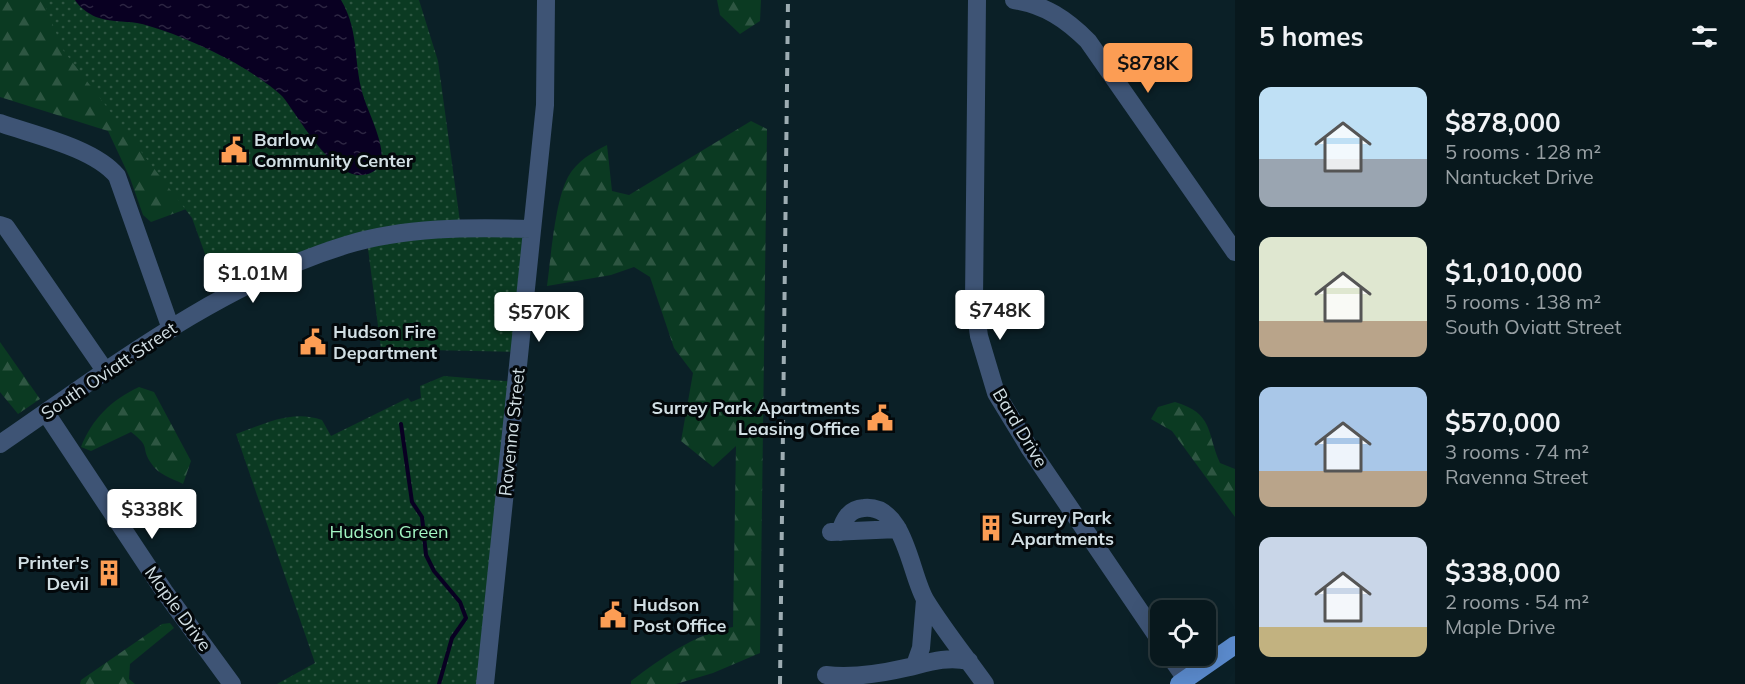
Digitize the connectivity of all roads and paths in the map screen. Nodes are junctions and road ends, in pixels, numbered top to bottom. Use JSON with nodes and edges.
{"nodes":[{"id":1,"x":546,"y":0,"type":"edge"},
{"id":2,"x":980,"y":0,"type":"edge"},
{"id":3,"x":1014,"y":0,"type":"edge"},
{"id":4,"x":0,"y":123,"type":"edge"},
{"id":5,"x":0,"y":225,"type":"edge"},
{"id":6,"x":531,"y":229,"type":"junction"},
{"id":7,"x":1235,"y":252,"type":"edge"},
{"id":8,"x":171,"y":329,"type":"junction"},
{"id":9,"x":106,"y":372,"type":"junction"},
{"id":10,"x":46,"y":413,"type":"junction"},
{"id":11,"x":0,"y":444,"type":"edge"},
{"id":12,"x":835,"y":532,"type":"dead end"},
{"id":13,"x":925,"y":600,"type":"junction"},
{"id":14,"x":1150,"y":626,"type":"edge"},
{"id":15,"x":1235,"y":645,"type":"edge"},
{"id":16,"x":969,"y":661,"type":"junction"},
{"id":17,"x":915,"y":665,"type":"junction"},
{"id":18,"x":1175,"y":666,"type":"edge"},
{"id":19,"x":826,"y":675,"type":"dead end"},
{"id":20,"x":1182,"y":681,"type":"edge"},
{"id":21,"x":232,"y":684,"type":"edge"},
{"id":22,"x":485,"y":684,"type":"edge"},
{"id":23,"x":985,"y":684,"type":"edge"}],
"edges":[{"from":1,"to":6,"type":"street","name":"Ravenna Street"},
{"from":2,"to":14,"type":"street","name":"Bard Drive"},
{"from":3,"to":7,"type":"street"},
{"from":4,"to":8,"type":"street"},
{"from":5,"to":9,"type":"street"},
{"from":6,"to":8,"type":"street","name":"South Oviatt Street"},
{"from":6,"to":22,"type":"street","name":"Ravenna Street"},
{"from":8,"to":9,"type":"street","name":"South Oviatt Street"},
{"from":9,"to":10,"type":"street","name":"South Oviatt Street"},
{"from":10,"to":11,"type":"street","name":"South Oviatt Street"},
{"from":10,"to":21,"type":"street","name":"Maple Drive"},
{"from":12,"to":13,"type":"street"},
{"from":13,"to":16,"type":"street"},
{"from":13,"to":17,"type":"street"},
{"from":15,"to":20,"type":"main road"},
{"from":16,"to":17,"type":"street"},
{"from":16,"to":23,"type":"street"},
{"from":17,"to":19,"type":"street"},
{"from":18,"to":20,"type":"street"}]}
